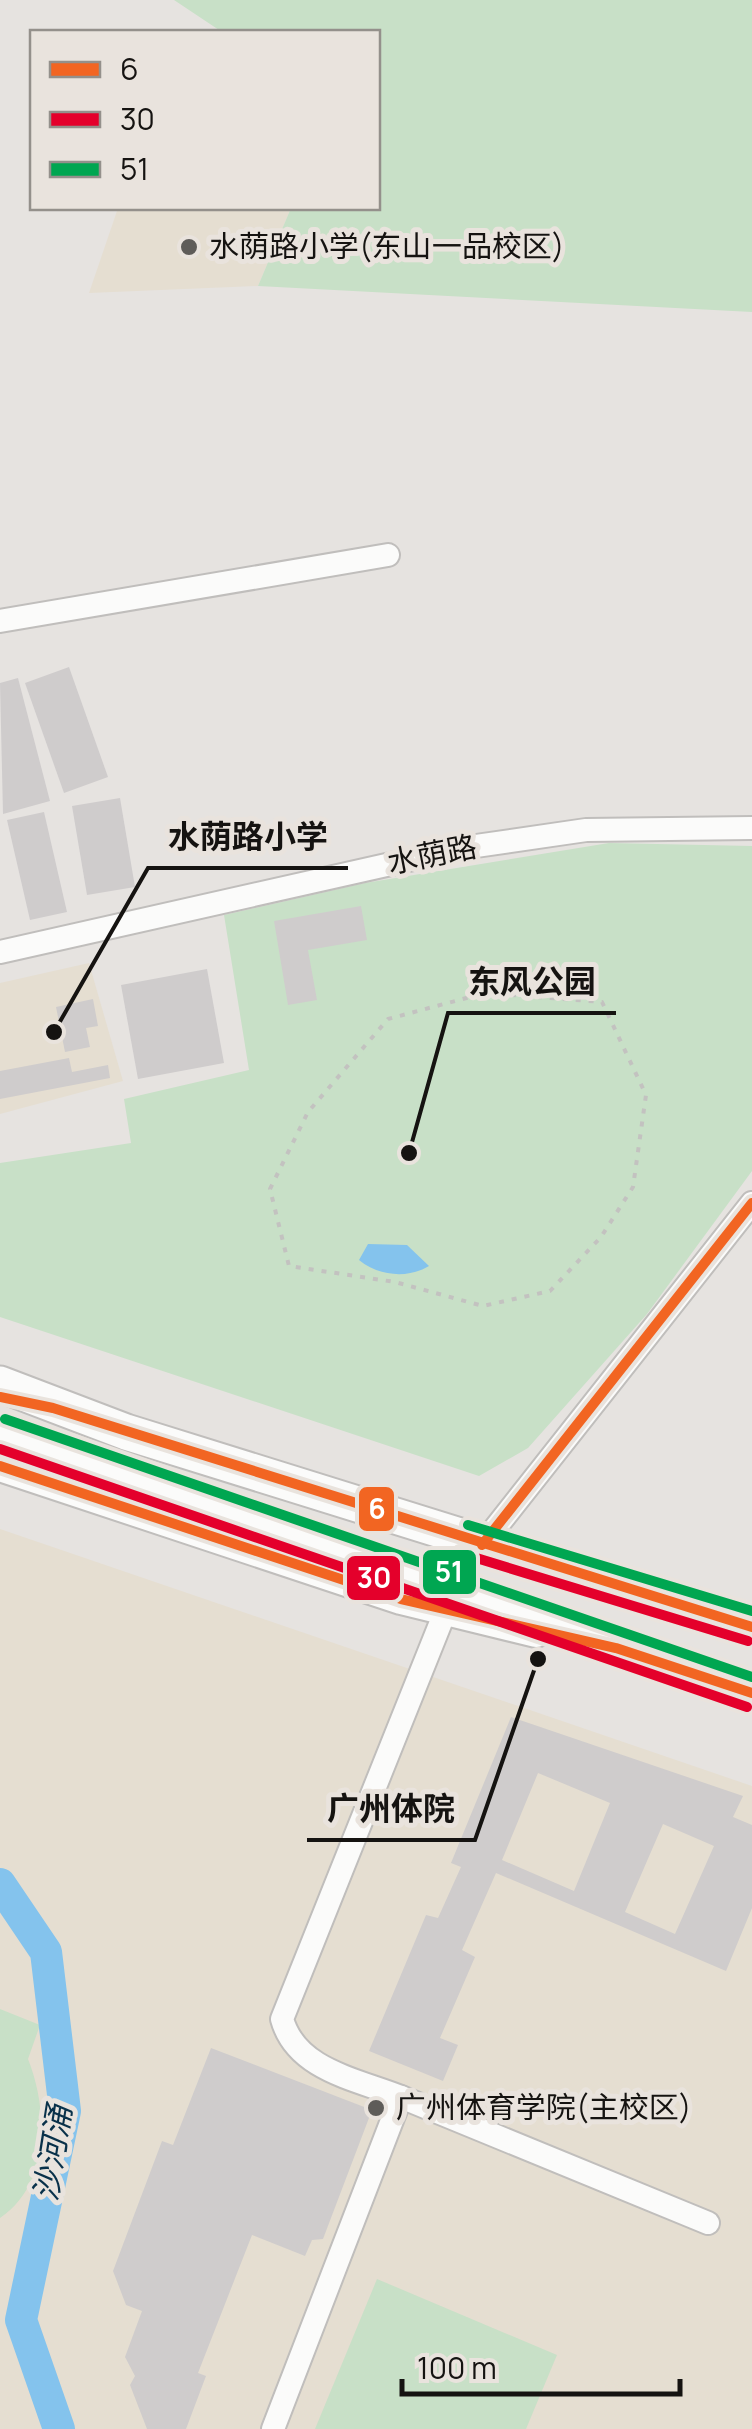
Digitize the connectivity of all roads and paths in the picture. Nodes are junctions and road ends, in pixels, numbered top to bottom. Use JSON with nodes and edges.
{"nodes":[{"id":1,"x":388,"y":555,"type":"dead end"},
{"id":2,"x":0,"y":621,"type":"edge"},
{"id":3,"x":752,"y":828,"type":"edge"},
{"id":4,"x":0,"y":952,"type":"edge"},
{"id":5,"x":634,"y":1187,"type":"joint"},
{"id":6,"x":752,"y":1203,"type":"edge"},
{"id":7,"x":0,"y":1384,"type":"edge"},
{"id":8,"x":0,"y":1397,"type":"edge"},
{"id":9,"x":54,"y":1408,"type":"junction"},
{"id":10,"x":0,"y":1433,"type":"edge"},
{"id":11,"x":0,"y":1466,"type":"edge"},
{"id":12,"x":482,"y":1545,"type":"junction"},
{"id":13,"x":444,"y":1612,"type":"junction"},
{"id":14,"x":752,"y":1628,"type":"edge"},
{"id":15,"x":616,"y":1648,"type":"junction"},
{"id":16,"x":752,"y":1693,"type":"edge"},
{"id":17,"x":402,"y":2097,"type":"junction"},
{"id":18,"x":708,"y":2223,"type":"dead end"},
{"id":19,"x":273,"y":2429,"type":"edge"}],
"edges":[{"from":1,"to":2,"type":"street"},
{"from":3,"to":4,"type":"street","name":"水荫路"},
{"from":5,"to":5,"type":"path"},
{"from":6,"to":12,"type":"street"},
{"from":7,"to":9,"type":"highway"},
{"from":8,"to":9,"type":"main road"},
{"from":9,"to":12,"type":"highway"},
{"from":10,"to":15,"type":"highway"},
{"from":11,"to":13,"type":"main road"},
{"from":12,"to":14,"type":"highway"},
{"from":13,"to":15,"type":"main road"},
{"from":13,"to":17,"type":"street"},
{"from":15,"to":16,"type":"highway"},
{"from":17,"to":18,"type":"street"},
{"from":17,"to":19,"type":"street"}]}
